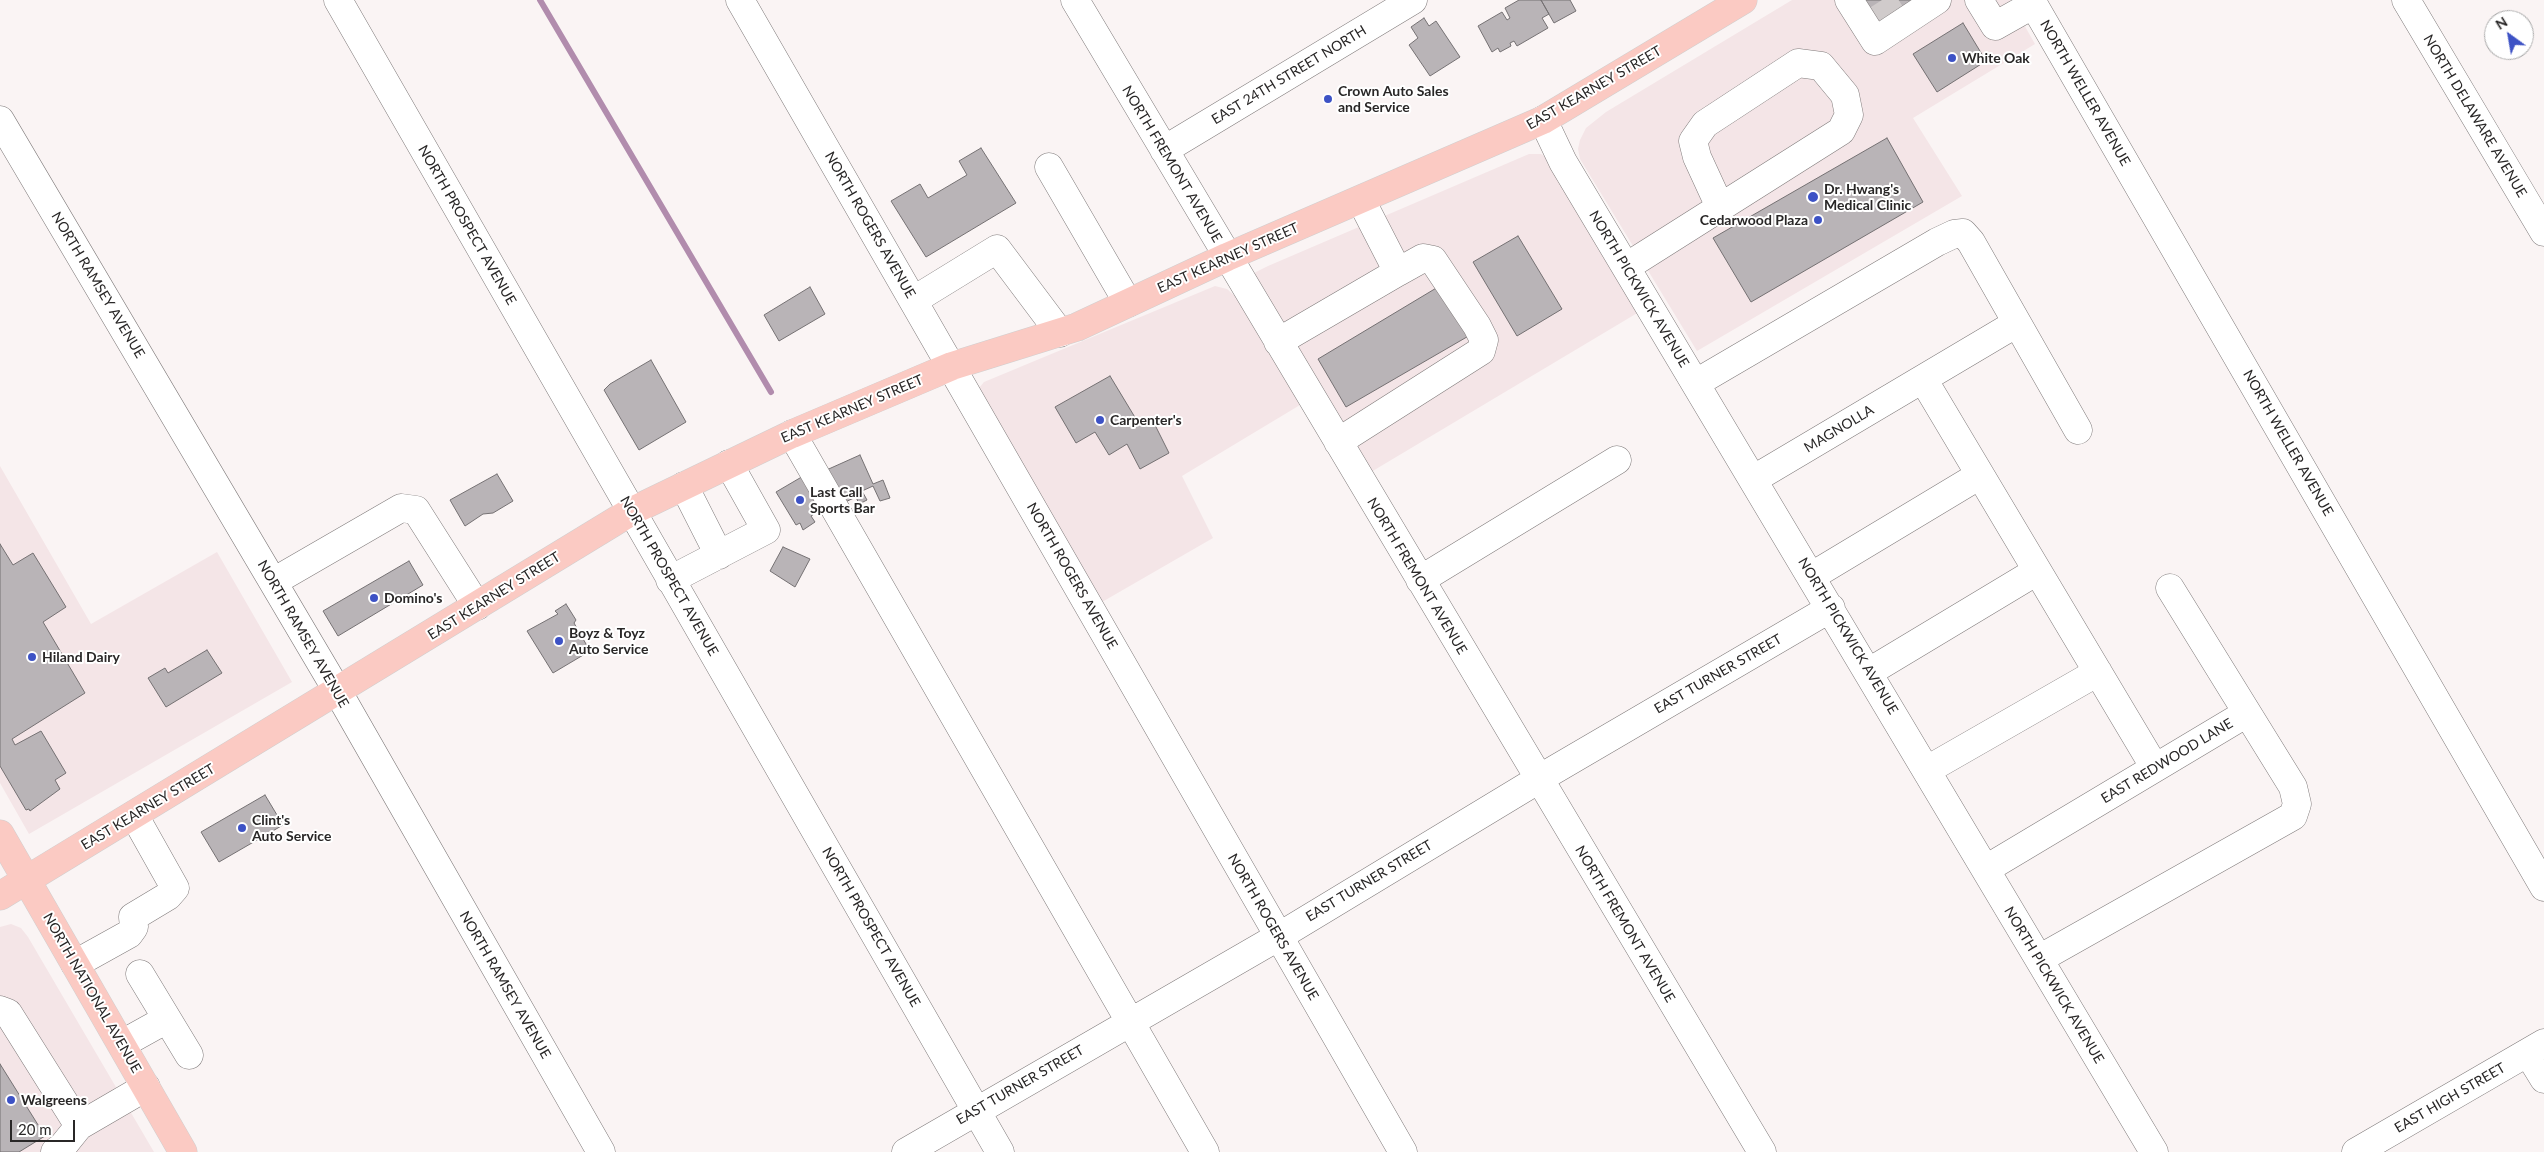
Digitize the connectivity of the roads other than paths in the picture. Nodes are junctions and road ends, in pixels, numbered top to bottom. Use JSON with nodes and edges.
{"nodes":[{"id":1,"x":338,"y":0,"type":"edge"},
{"id":2,"x":740,"y":0,"type":"edge"},
{"id":3,"x":1074,"y":0,"type":"edge"},
{"id":4,"x":1413,"y":0,"type":"edge"},
{"id":5,"x":1743,"y":0,"type":"edge"},
{"id":6,"x":1849,"y":0,"type":"edge"},
{"id":7,"x":1979,"y":0,"type":"edge"},
{"id":8,"x":2406,"y":0,"type":"edge"},
{"id":9,"x":2033,"y":2,"type":"edge"},
{"id":10,"x":1926,"y":3,"type":"edge"},
{"id":11,"x":0,"y":120,"type":"edge"},
{"id":12,"x":1543,"y":120,"type":"junction"},
{"id":13,"x":1164,"y":150,"type":"junction"},
{"id":14,"x":1050,"y":167,"type":"dead end"},
{"id":15,"x":1361,"y":200,"type":"junction"},
{"id":16,"x":1720,"y":207,"type":"junction"},
{"id":17,"x":2544,"y":232,"type":"edge"},
{"id":18,"x":1227,"y":257,"type":"junction"},
{"id":19,"x":1626,"y":267,"type":"junction"},
{"id":20,"x":1398,"y":272,"type":"junction"},
{"id":21,"x":914,"y":300,"type":"junction"},
{"id":22,"x":1128,"y":303,"type":"junction"},
{"id":23,"x":2017,"y":323,"type":"junction"},
{"id":24,"x":1060,"y":333,"type":"junction"},
{"id":25,"x":1278,"y":342,"type":"junction"},
{"id":26,"x":952,"y":366,"type":"junction"},
{"id":27,"x":1924,"y":379,"type":"junction"},
{"id":28,"x":1696,"y":383,"type":"junction"},
{"id":29,"x":2078,"y":430,"type":"dead end"},
{"id":30,"x":792,"y":434,"type":"junction"},
{"id":31,"x":1338,"y":442,"type":"junction"},
{"id":32,"x":1617,"y":460,"type":"dead end"},
{"id":33,"x":729,"y":464,"type":"junction"},
{"id":34,"x":1980,"y":475,"type":"junction"},
{"id":35,"x":1754,"y":479,"type":"junction"},
{"id":36,"x":684,"y":486,"type":"junction"},
{"id":37,"x":632,"y":511,"type":"junction"},
{"id":38,"x":718,"y":555,"type":"junction"},
{"id":39,"x":2037,"y":570,"type":"junction"},
{"id":40,"x":1812,"y":576,"type":"junction"},
{"id":41,"x":670,"y":580,"type":"junction"},
{"id":42,"x":1420,"y":580,"type":"junction"},
{"id":43,"x":273,"y":582,"type":"junction"},
{"id":44,"x":2170,"y":588,"type":"dead end"},
{"id":45,"x":477,"y":606,"type":"junction"},
{"id":46,"x":1831,"y":608,"type":"junction"},
{"id":47,"x":1869,"y":672,"type":"junction"},
{"id":48,"x":2098,"y":672,"type":"junction"},
{"id":49,"x":338,"y":692,"type":"junction"},
{"id":50,"x":2247,"y":713,"type":"junction"},
{"id":51,"x":2155,"y":768,"type":"junction"},
{"id":52,"x":1927,"y":770,"type":"junction"},
{"id":53,"x":1538,"y":779,"type":"junction"},
{"id":54,"x":134,"y":815,"type":"junction"},
{"id":55,"x":0,"y":834,"type":"edge"},
{"id":56,"x":1986,"y":869,"type":"junction"},
{"id":57,"x":27,"y":880,"type":"junction"},
{"id":58,"x":2544,"y":887,"type":"edge"},
{"id":59,"x":0,"y":896,"type":"edge"},
{"id":60,"x":1278,"y":937,"type":"junction"},
{"id":61,"x":2039,"y":959,"type":"junction"},
{"id":62,"x":75,"y":964,"type":"junction"},
{"id":63,"x":140,"y":974,"type":"dead end"},
{"id":64,"x":0,"y":1010,"type":"edge"},
{"id":65,"x":167,"y":1019,"type":"junction"},
{"id":66,"x":1129,"y":1021,"type":"junction"},
{"id":67,"x":122,"y":1044,"type":"junction"},
{"id":68,"x":2536,"y":1048,"type":"edge"},
{"id":69,"x":189,"y":1055,"type":"dead end"},
{"id":70,"x":2544,"y":1079,"type":"edge"},
{"id":71,"x":146,"y":1086,"type":"junction"},
{"id":72,"x":976,"y":1110,"type":"junction"},
{"id":73,"x":79,"y":1126,"type":"junction"},
{"id":74,"x":55,"y":1152,"type":"edge"},
{"id":75,"x":184,"y":1152,"type":"edge"},
{"id":76,"x":601,"y":1152,"type":"edge"},
{"id":77,"x":906,"y":1152,"type":"edge"},
{"id":78,"x":1000,"y":1152,"type":"edge"},
{"id":79,"x":1205,"y":1152,"type":"edge"},
{"id":80,"x":1403,"y":1152,"type":"edge"},
{"id":81,"x":1762,"y":1152,"type":"edge"},
{"id":82,"x":2154,"y":1152,"type":"edge"},
{"id":83,"x":2356,"y":1152,"type":"edge"}],
"edges":[{"from":1,"to":37,"type":"street","name":"NORTH PROSPECT AVENUE"},
{"from":2,"to":21,"type":"street","name":"NORTH ROGERS AVENUE"},
{"from":3,"to":13,"type":"street","name":"NORTH FREMONT AVENUE"},
{"from":4,"to":13,"type":"street","name":"EAST 24TH STREET NORTH"},
{"from":5,"to":12,"type":"main road","name":"EAST KEARNEY STREET"},
{"from":6,"to":10,"type":"street"},
{"from":7,"to":9,"type":"street"},
{"from":8,"to":17,"type":"street","name":"NORTH DELAWARE AVENUE"},
{"from":9,"to":58,"type":"street","name":"NORTH WELLER AVENUE"},
{"from":11,"to":43,"type":"street","name":"NORTH RAMSEY AVENUE"},
{"from":12,"to":15,"type":"main road","name":"EAST KEARNEY STREET"},
{"from":12,"to":19,"type":"street","name":"NORTH PICKWICK AVENUE"},
{"from":13,"to":18,"type":"street","name":"NORTH FREMONT AVENUE"},
{"from":14,"to":22,"type":"street"},
{"from":15,"to":18,"type":"main road","name":"EAST KEARNEY STREET"},
{"from":15,"to":20,"type":"street"},
{"from":16,"to":16,"type":"street"},
{"from":16,"to":19,"type":"street"},
{"from":18,"to":22,"type":"main road","name":"EAST KEARNEY STREET"},
{"from":18,"to":25,"type":"street","name":"NORTH FREMONT AVENUE"},
{"from":19,"to":28,"type":"street","name":"NORTH PICKWICK AVENUE"},
{"from":20,"to":25,"type":"street"},
{"from":20,"to":31,"type":"street"},
{"from":21,"to":24,"type":"street"},
{"from":21,"to":26,"type":"street","name":"NORTH ROGERS AVENUE"},
{"from":22,"to":24,"type":"main road","name":"EAST KEARNEY STREET"},
{"from":23,"to":27,"type":"street","name":"MAGNOLLA"},
{"from":23,"to":28,"type":"street"},
{"from":23,"to":29,"type":"street"},
{"from":24,"to":26,"type":"main road","name":"EAST KEARNEY STREET"},
{"from":25,"to":31,"type":"street","name":"NORTH FREMONT AVENUE"},
{"from":26,"to":30,"type":"main road","name":"EAST KEARNEY STREET"},
{"from":26,"to":60,"type":"street","name":"NORTH ROGERS AVENUE"},
{"from":27,"to":34,"type":"street"},
{"from":27,"to":35,"type":"street","name":"MAGNOLLA"},
{"from":28,"to":35,"type":"street","name":"NORTH PICKWICK AVENUE"},
{"from":30,"to":33,"type":"main road","name":"EAST KEARNEY STREET"},
{"from":30,"to":66,"type":"street"},
{"from":31,"to":42,"type":"street","name":"NORTH FREMONT AVENUE"},
{"from":32,"to":42,"type":"street"},
{"from":33,"to":36,"type":"main road","name":"EAST KEARNEY STREET"},
{"from":33,"to":38,"type":"street"},
{"from":34,"to":39,"type":"street"},
{"from":34,"to":40,"type":"street"},
{"from":35,"to":40,"type":"street","name":"NORTH PICKWICK AVENUE"},
{"from":36,"to":37,"type":"main road","name":"EAST KEARNEY STREET"},
{"from":36,"to":38,"type":"street"},
{"from":37,"to":41,"type":"street","name":"NORTH PROSPECT AVENUE"},
{"from":37,"to":45,"type":"main road","name":"EAST KEARNEY STREET"},
{"from":38,"to":41,"type":"street"},
{"from":39,"to":47,"type":"street"},
{"from":39,"to":48,"type":"street"},
{"from":40,"to":46,"type":"street","name":"NORTH PICKWICK AVENUE"},
{"from":41,"to":72,"type":"street","name":"NORTH PROSPECT AVENUE"},
{"from":42,"to":53,"type":"street","name":"NORTH FREMONT AVENUE"},
{"from":43,"to":45,"type":"street"},
{"from":43,"to":49,"type":"street","name":"NORTH RAMSEY AVENUE"},
{"from":44,"to":50,"type":"street","name":"EAST REDWOOD LANE"},
{"from":45,"to":49,"type":"main road","name":"EAST KEARNEY STREET"},
{"from":46,"to":47,"type":"street","name":"NORTH PICKWICK AVENUE"},
{"from":46,"to":53,"type":"street","name":"EAST TURNER STREET"},
{"from":47,"to":52,"type":"street","name":"NORTH PICKWICK AVENUE"},
{"from":48,"to":51,"type":"street"},
{"from":48,"to":52,"type":"street"},
{"from":49,"to":54,"type":"main road","name":"EAST KEARNEY STREET"},
{"from":49,"to":76,"type":"street","name":"NORTH RAMSEY AVENUE"},
{"from":50,"to":51,"type":"street","name":"EAST REDWOOD LANE"},
{"from":50,"to":61,"type":"street"},
{"from":51,"to":56,"type":"street","name":"EAST REDWOOD LANE"},
{"from":52,"to":56,"type":"street","name":"NORTH PICKWICK AVENUE"},
{"from":53,"to":60,"type":"street","name":"EAST TURNER STREET"},
{"from":53,"to":81,"type":"street","name":"NORTH FREMONT AVENUE"},
{"from":54,"to":57,"type":"main road","name":"EAST KEARNEY STREET"},
{"from":54,"to":62,"type":"street"},
{"from":55,"to":57,"type":"main road","name":"NORTH NATIONAL AVENUE"},
{"from":56,"to":61,"type":"street","name":"NORTH PICKWICK AVENUE"},
{"from":57,"to":59,"type":"main road","name":"EAST KEARNEY STREET"},
{"from":57,"to":62,"type":"main road","name":"NORTH NATIONAL AVENUE"},
{"from":60,"to":66,"type":"street","name":"EAST TURNER STREET"},
{"from":60,"to":80,"type":"street","name":"NORTH ROGERS AVENUE"},
{"from":61,"to":82,"type":"street","name":"NORTH PICKWICK AVENUE"},
{"from":62,"to":67,"type":"main road","name":"NORTH NATIONAL AVENUE"},
{"from":63,"to":65,"type":"street"},
{"from":64,"to":73,"type":"street"},
{"from":65,"to":67,"type":"street"},
{"from":65,"to":69,"type":"street"},
{"from":66,"to":72,"type":"street","name":"EAST TURNER STREET"},
{"from":66,"to":79,"type":"street"},
{"from":67,"to":71,"type":"main road","name":"NORTH NATIONAL AVENUE"},
{"from":68,"to":70,"type":"street"},
{"from":68,"to":83,"type":"street","name":"EAST HIGH STREET"},
{"from":71,"to":73,"type":"street"},
{"from":71,"to":75,"type":"main road","name":"NORTH NATIONAL AVENUE"},
{"from":72,"to":77,"type":"street","name":"EAST TURNER STREET"},
{"from":72,"to":78,"type":"street","name":"NORTH PROSPECT AVENUE"},
{"from":73,"to":74,"type":"street"}]}
